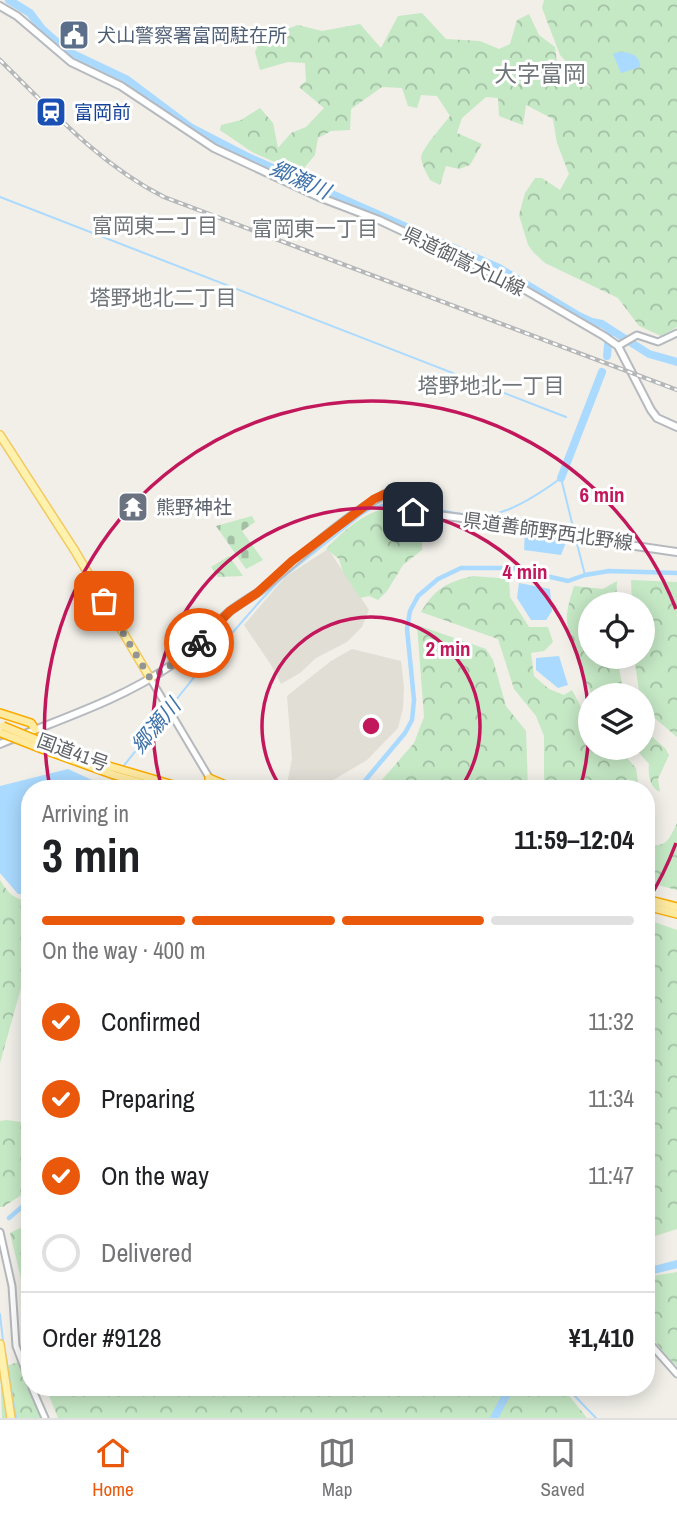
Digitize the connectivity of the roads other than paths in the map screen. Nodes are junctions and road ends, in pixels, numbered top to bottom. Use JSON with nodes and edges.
{"nodes":[{"id":1,"x":0,"y":6,"type":"edge"},
{"id":2,"x":677,"y":333,"type":"edge"},
{"id":3,"x":619,"y":344,"type":"junction"},
{"id":4,"x":677,"y":427,"type":"edge"},
{"id":5,"x":0,"y":435,"type":"edge"},
{"id":6,"x":677,"y":552,"type":"edge"},
{"id":7,"x":150,"y":678,"type":"junction"},
{"id":8,"x":0,"y":713,"type":"edge"},
{"id":9,"x":1,"y":729,"type":"edge"},
{"id":10,"x":34,"y":729,"type":"junction"},
{"id":11,"x":0,"y":744,"type":"edge"},
{"id":12,"x":103,"y":768,"type":"junction"},
{"id":13,"x":209,"y":778,"type":"joint"},
{"id":14,"x":137,"y":780,"type":"edge"},
{"id":15,"x":149,"y":780,"type":"edge"},
{"id":16,"x":213,"y":780,"type":"edge"},
{"id":17,"x":655,"y":901,"type":"edge"},
{"id":18,"x":677,"y":907,"type":"edge"},
{"id":19,"x":655,"y":908,"type":"edge"},
{"id":20,"x":677,"y":914,"type":"edge"},
{"id":21,"x":0,"y":1232,"type":"edge"},
{"id":22,"x":0,"y":1344,"type":"edge"},
{"id":23,"x":655,"y":1349,"type":"edge"},
{"id":24,"x":21,"y":1359,"type":"edge"},
{"id":25,"x":677,"y":1374,"type":"edge"},
{"id":26,"x":35,"y":1396,"type":"edge"},
{"id":27,"x":11,"y":1418,"type":"edge"},
{"id":28,"x":45,"y":1418,"type":"edge"}],
"edges":[{"from":1,"to":3,"type":"main road","name":"県道御嵩犬山線"},
{"from":2,"to":3,"type":"street"},
{"from":3,"to":4,"type":"main road"},
{"from":5,"to":7,"type":"main road"},
{"from":6,"to":7,"type":"main road","name":"県道善師野西北野線"},
{"from":7,"to":10,"type":"main road","name":"県道善師野西北野線"},
{"from":7,"to":13,"type":"street"},
{"from":8,"to":10,"type":"highway"},
{"from":9,"to":12,"type":"highway","name":"国道41号","bridge":true},
{"from":10,"to":11,"type":"main road","name":"県道善師野西北野線"},
{"from":12,"to":14,"type":"highway","name":"国道41号"},
{"from":12,"to":15,"type":"highway","name":"国道41号"},
{"from":13,"to":16,"type":"highway"},
{"from":17,"to":18,"type":"highway"},
{"from":19,"to":20,"type":"highway"},
{"from":21,"to":24,"type":"street"},
{"from":22,"to":27,"type":"main road"},
{"from":23,"to":25,"type":"street"},
{"from":26,"to":28,"type":"street"}]}
